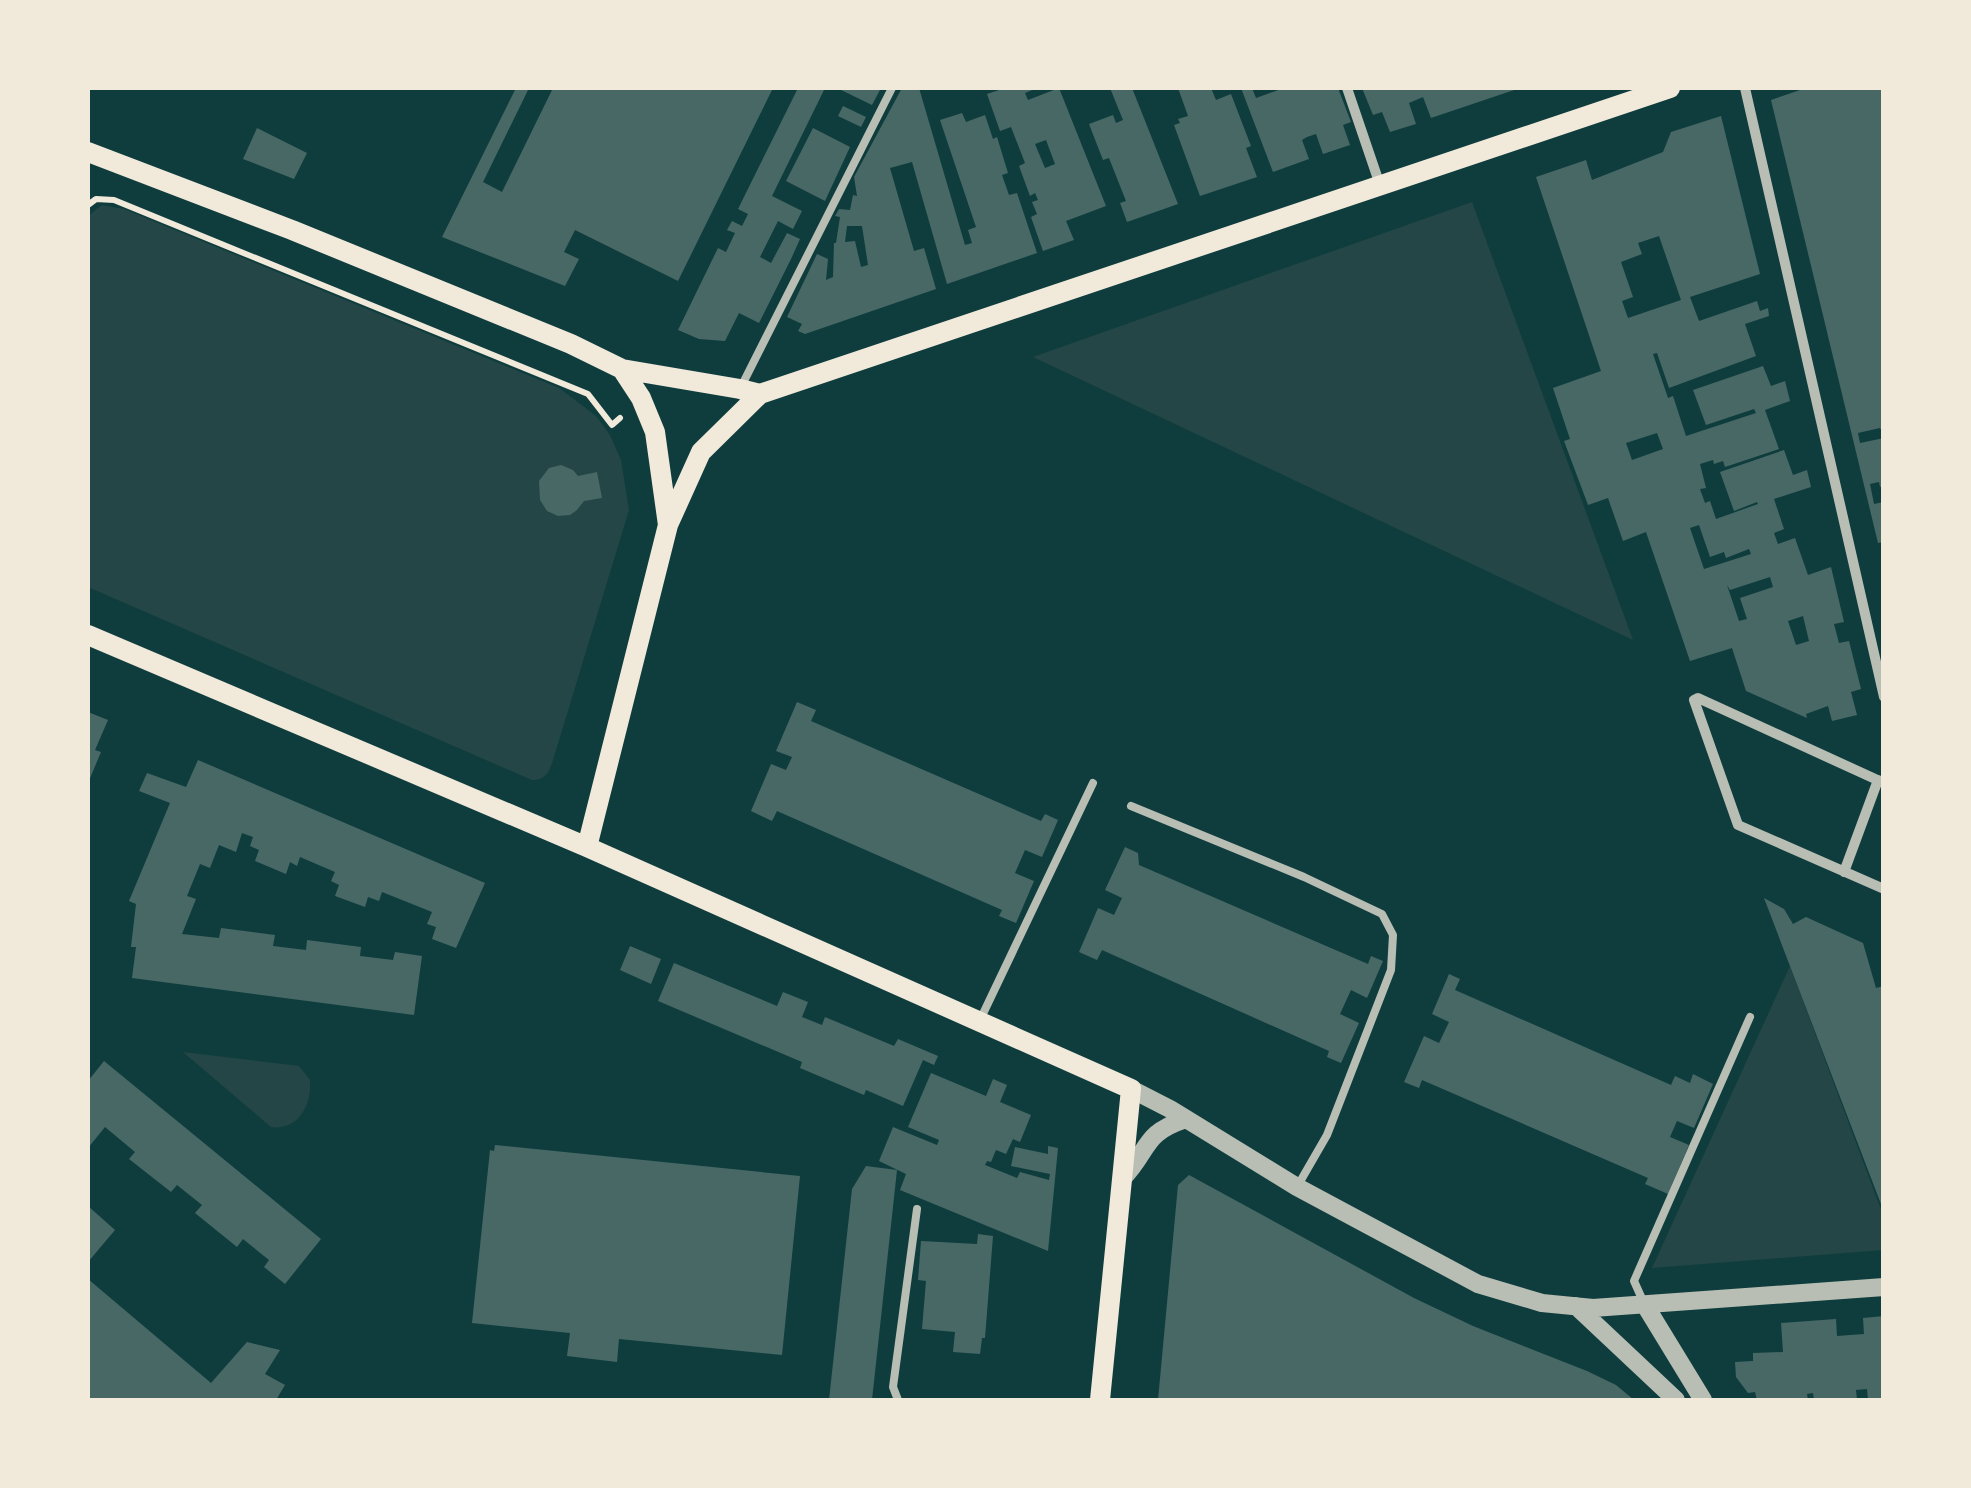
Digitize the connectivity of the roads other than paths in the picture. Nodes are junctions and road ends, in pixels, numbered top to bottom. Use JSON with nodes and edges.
{"nodes":[{"id":1,"x":892,"y":88,"type":"edge"},
{"id":2,"x":1346,"y":88,"type":"edge"},
{"id":3,"x":1670,"y":88,"type":"edge"},
{"id":4,"x":1745,"y":88,"type":"edge"},
{"id":5,"x":88,"y":152,"type":"edge"},
{"id":6,"x":1380,"y":185,"type":"junction"},
{"id":7,"x":622,"y":370,"type":"junction"},
{"id":8,"x":750,"y":392,"type":"junction"},
{"id":9,"x":668,"y":525,"type":"junction"},
{"id":10,"x":88,"y":636,"type":"edge"},
{"id":11,"x":1884,"y":696,"type":"edge"},
{"id":12,"x":1880,"y":781,"type":"edge"},
{"id":13,"x":1093,"y":783,"type":"dead end"},
{"id":14,"x":1130,"y":806,"type":"dead end"},
{"id":15,"x":588,"y":847,"type":"junction"},
{"id":16,"x":1844,"y":872,"type":"junction"},
{"id":17,"x":1884,"y":889,"type":"edge"},
{"id":18,"x":1750,"y":1018,"type":"dead end"},
{"id":19,"x":980,"y":1022,"type":"junction"},
{"id":20,"x":1131,"y":1089,"type":"junction"},
{"id":21,"x":1186,"y":1119,"type":"junction"},
{"id":22,"x":1122,"y":1180,"type":"junction"},
{"id":23,"x":1297,"y":1188,"type":"junction"},
{"id":24,"x":917,"y":1209,"type":"dead end"},
{"id":25,"x":1884,"y":1287,"type":"edge"},
{"id":26,"x":1645,"y":1305,"type":"junction"},
{"id":27,"x":1576,"y":1306,"type":"junction"},
{"id":28,"x":898,"y":1400,"type":"edge"},
{"id":29,"x":1100,"y":1400,"type":"edge"},
{"id":30,"x":1676,"y":1400,"type":"edge"},
{"id":31,"x":1702,"y":1400,"type":"edge"}],
"edges":[{"from":1,"to":8,"type":"lane"},
{"from":2,"to":6,"type":"street"},
{"from":3,"to":6,"type":"main road"},
{"from":4,"to":11,"type":"street"},
{"from":5,"to":7,"type":"main road"},
{"from":6,"to":8,"type":"main road"},
{"from":7,"to":8,"type":"main road"},
{"from":7,"to":9,"type":"main road"},
{"from":8,"to":9,"type":"main road"},
{"from":9,"to":15,"type":"main road"},
{"from":10,"to":15,"type":"main road"},
{"from":12,"to":16,"type":"street"},
{"from":12,"to":16,"type":"street"},
{"from":13,"to":19,"type":"lane"},
{"from":14,"to":23,"type":"lane"},
{"from":15,"to":19,"type":"main road"},
{"from":16,"to":17,"type":"street"},
{"from":18,"to":26,"type":"lane"},
{"from":19,"to":20,"type":"main road"},
{"from":20,"to":21,"type":"street"},
{"from":20,"to":22,"type":"main road"},
{"from":21,"to":22,"type":"street"},
{"from":21,"to":23,"type":"street"},
{"from":22,"to":29,"type":"main road"},
{"from":23,"to":27,"type":"street"},
{"from":24,"to":28,"type":"lane"},
{"from":25,"to":26,"type":"street"},
{"from":26,"to":27,"type":"street"},
{"from":26,"to":31,"type":"street"},
{"from":27,"to":30,"type":"street"}]}
